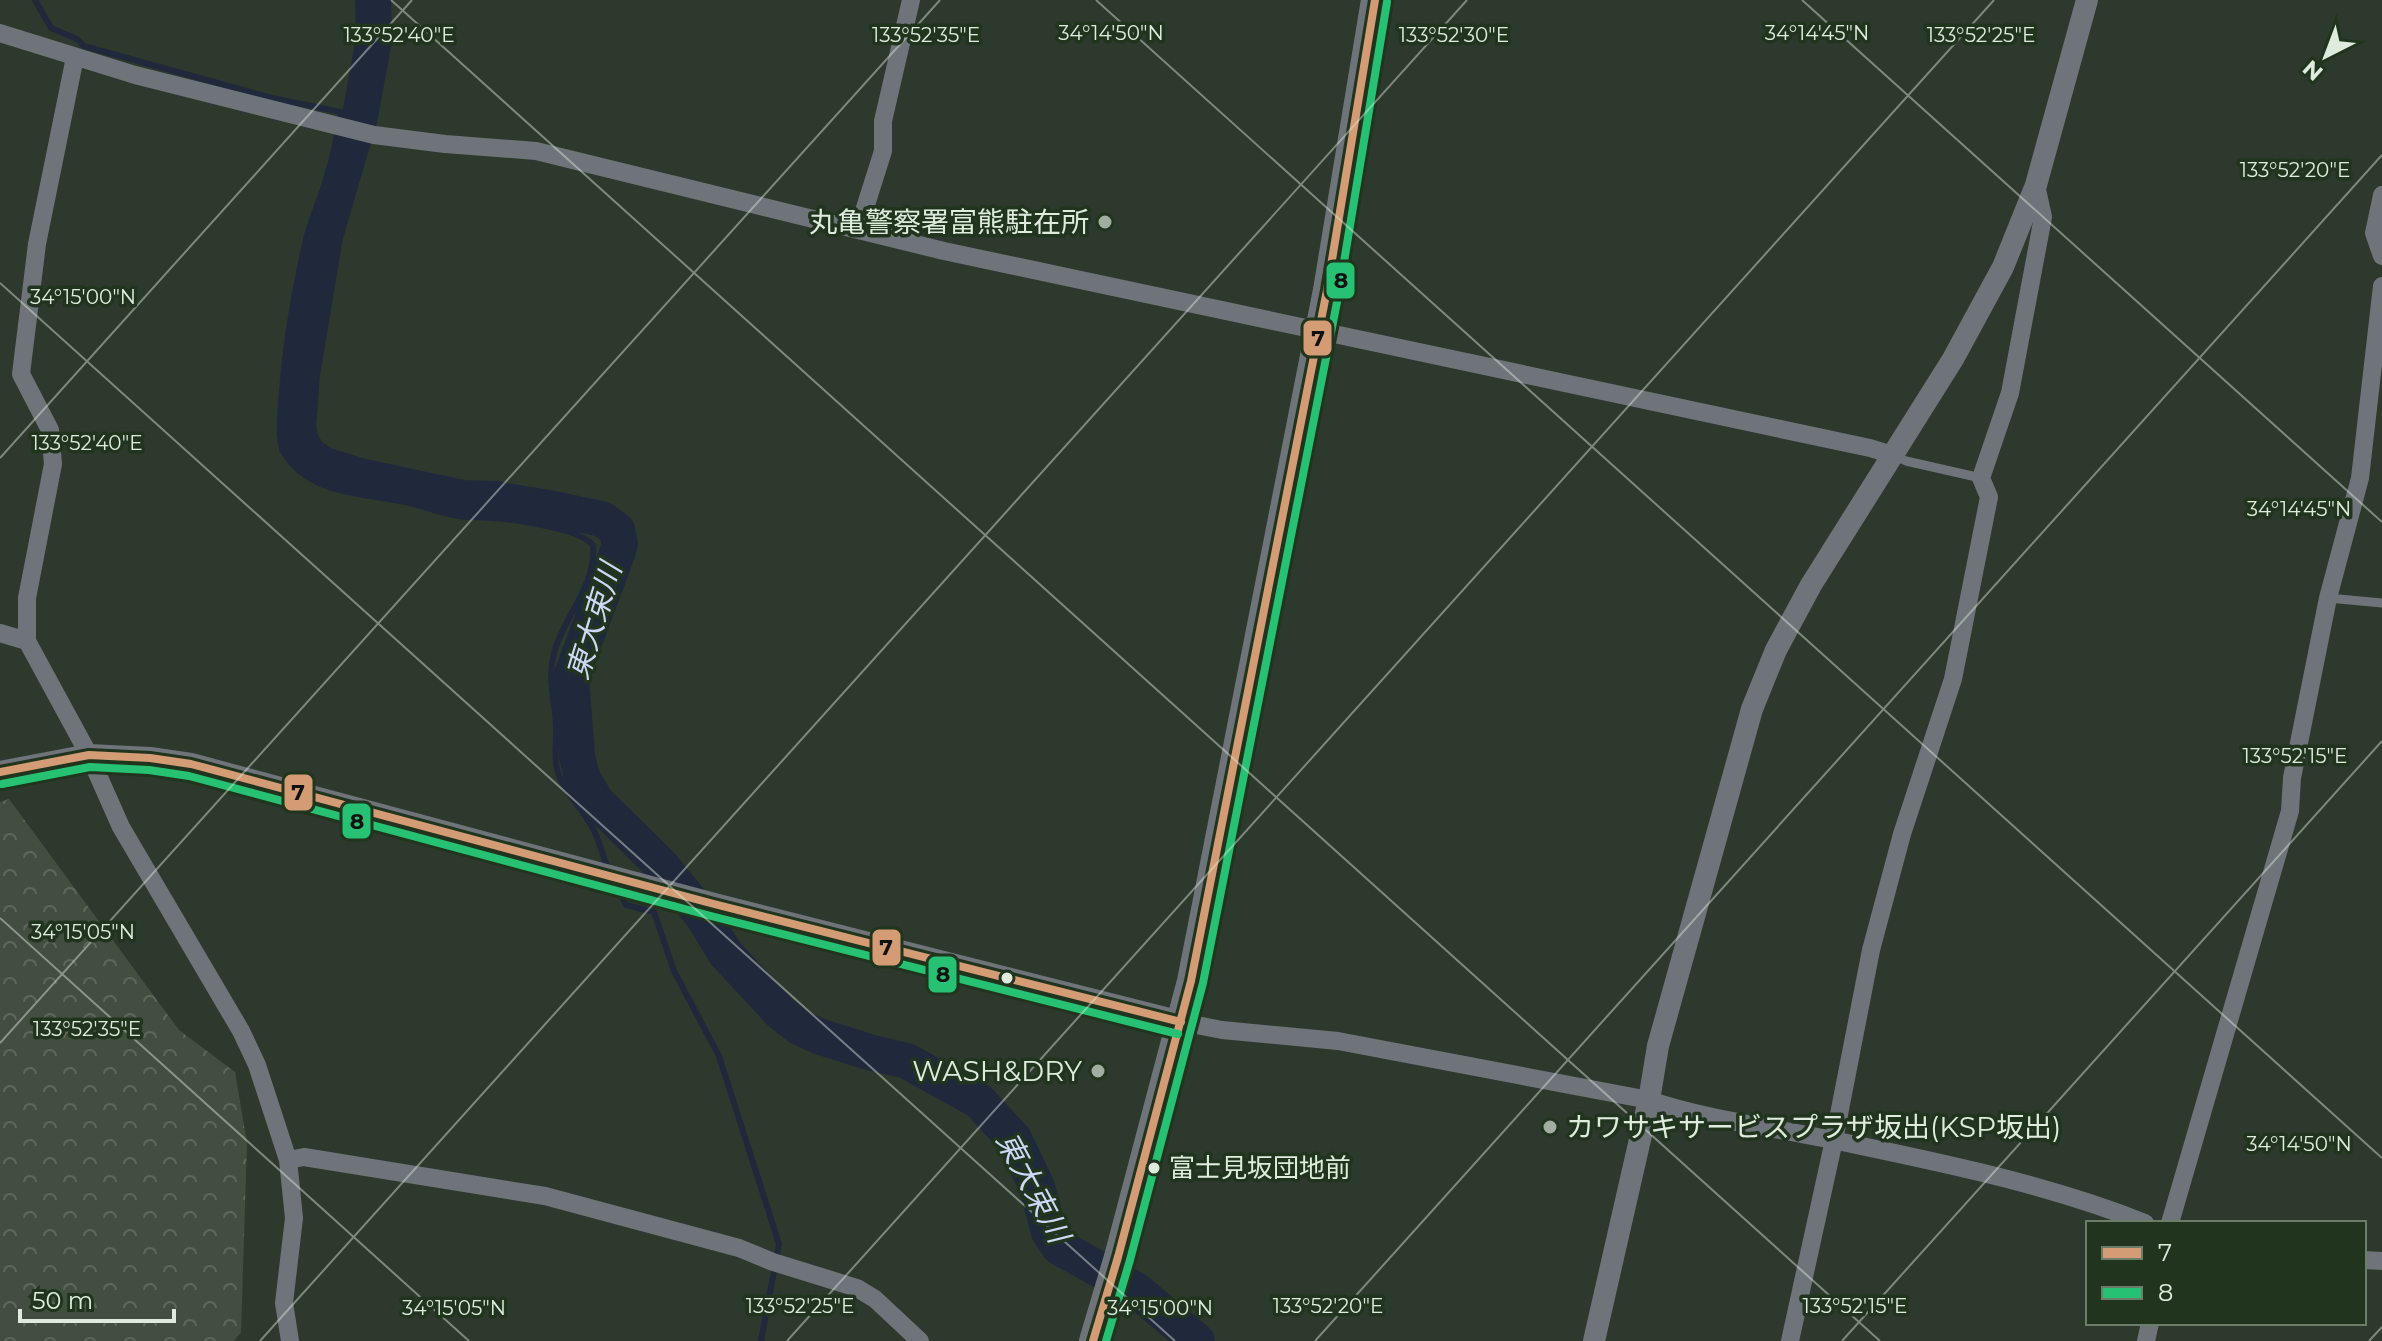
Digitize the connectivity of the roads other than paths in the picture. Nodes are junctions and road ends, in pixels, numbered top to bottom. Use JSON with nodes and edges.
{"nodes":[{"id":1,"x":911,"y":0,"type":"edge"},
{"id":2,"x":1375,"y":0,"type":"edge"},
{"id":3,"x":2087,"y":0,"type":"edge"},
{"id":4,"x":0,"y":33,"type":"edge"},
{"id":5,"x":75,"y":57,"type":"junction"},
{"id":6,"x":2036,"y":185,"type":"junction"},
{"id":7,"x":2382,"y":195,"type":"edge"},
{"id":8,"x":858,"y":230,"type":"junction"},
{"id":9,"x":2382,"y":256,"type":"edge"},
{"id":10,"x":2382,"y":286,"type":"edge"},
{"id":11,"x":1318,"y":331,"type":"junction"},
{"id":12,"x":1893,"y":455,"type":"junction"},
{"id":13,"x":1981,"y":478,"type":"junction"},
{"id":14,"x":2328,"y":598,"type":"junction"},
{"id":15,"x":2382,"y":603,"type":"edge"},
{"id":16,"x":0,"y":633,"type":"edge"},
{"id":17,"x":27,"y":641,"type":"junction"},
{"id":18,"x":89,"y":755,"type":"junction"},
{"id":19,"x":0,"y":772,"type":"edge"},
{"id":20,"x":1181,"y":1022,"type":"junction"},
{"id":21,"x":1649,"y":1100,"type":"junction"},
{"id":22,"x":1834,"y":1140,"type":"junction"},
{"id":23,"x":288,"y":1160,"type":"junction"},
{"id":24,"x":2140,"y":1221,"type":"edge"},
{"id":25,"x":2171,"y":1221,"type":"edge"},
{"id":26,"x":290,"y":1341,"type":"edge"},
{"id":27,"x":920,"y":1341,"type":"edge"},
{"id":28,"x":1093,"y":1341,"type":"edge"},
{"id":29,"x":1594,"y":1341,"type":"edge"},
{"id":30,"x":1790,"y":1341,"type":"edge"}],
"edges":[{"from":1,"to":8,"type":"street"},
{"from":2,"to":11,"type":"main road"},
{"from":3,"to":6,"type":"street"},
{"from":4,"to":5,"type":"street"},
{"from":5,"to":8,"type":"street"},
{"from":5,"to":17,"type":"street"},
{"from":6,"to":12,"type":"street"},
{"from":6,"to":13,"type":"street"},
{"from":7,"to":9,"type":"street"},
{"from":8,"to":11,"type":"street"},
{"from":10,"to":14,"type":"street"},
{"from":11,"to":12,"type":"street"},
{"from":11,"to":20,"type":"main road"},
{"from":12,"to":13,"type":"lane"},
{"from":12,"to":21,"type":"street"},
{"from":13,"to":22,"type":"street"},
{"from":14,"to":15,"type":"lane"},
{"from":14,"to":25,"type":"street"},
{"from":16,"to":17,"type":"street"},
{"from":17,"to":18,"type":"street"},
{"from":18,"to":19,"type":"street"},
{"from":18,"to":20,"type":"street"},
{"from":18,"to":23,"type":"street"},
{"from":20,"to":21,"type":"street"},
{"from":20,"to":28,"type":"main road"},
{"from":21,"to":22,"type":"street"},
{"from":21,"to":29,"type":"street"},
{"from":22,"to":24,"type":"street"},
{"from":22,"to":30,"type":"street"},
{"from":23,"to":26,"type":"street"},
{"from":23,"to":27,"type":"street"}]}
